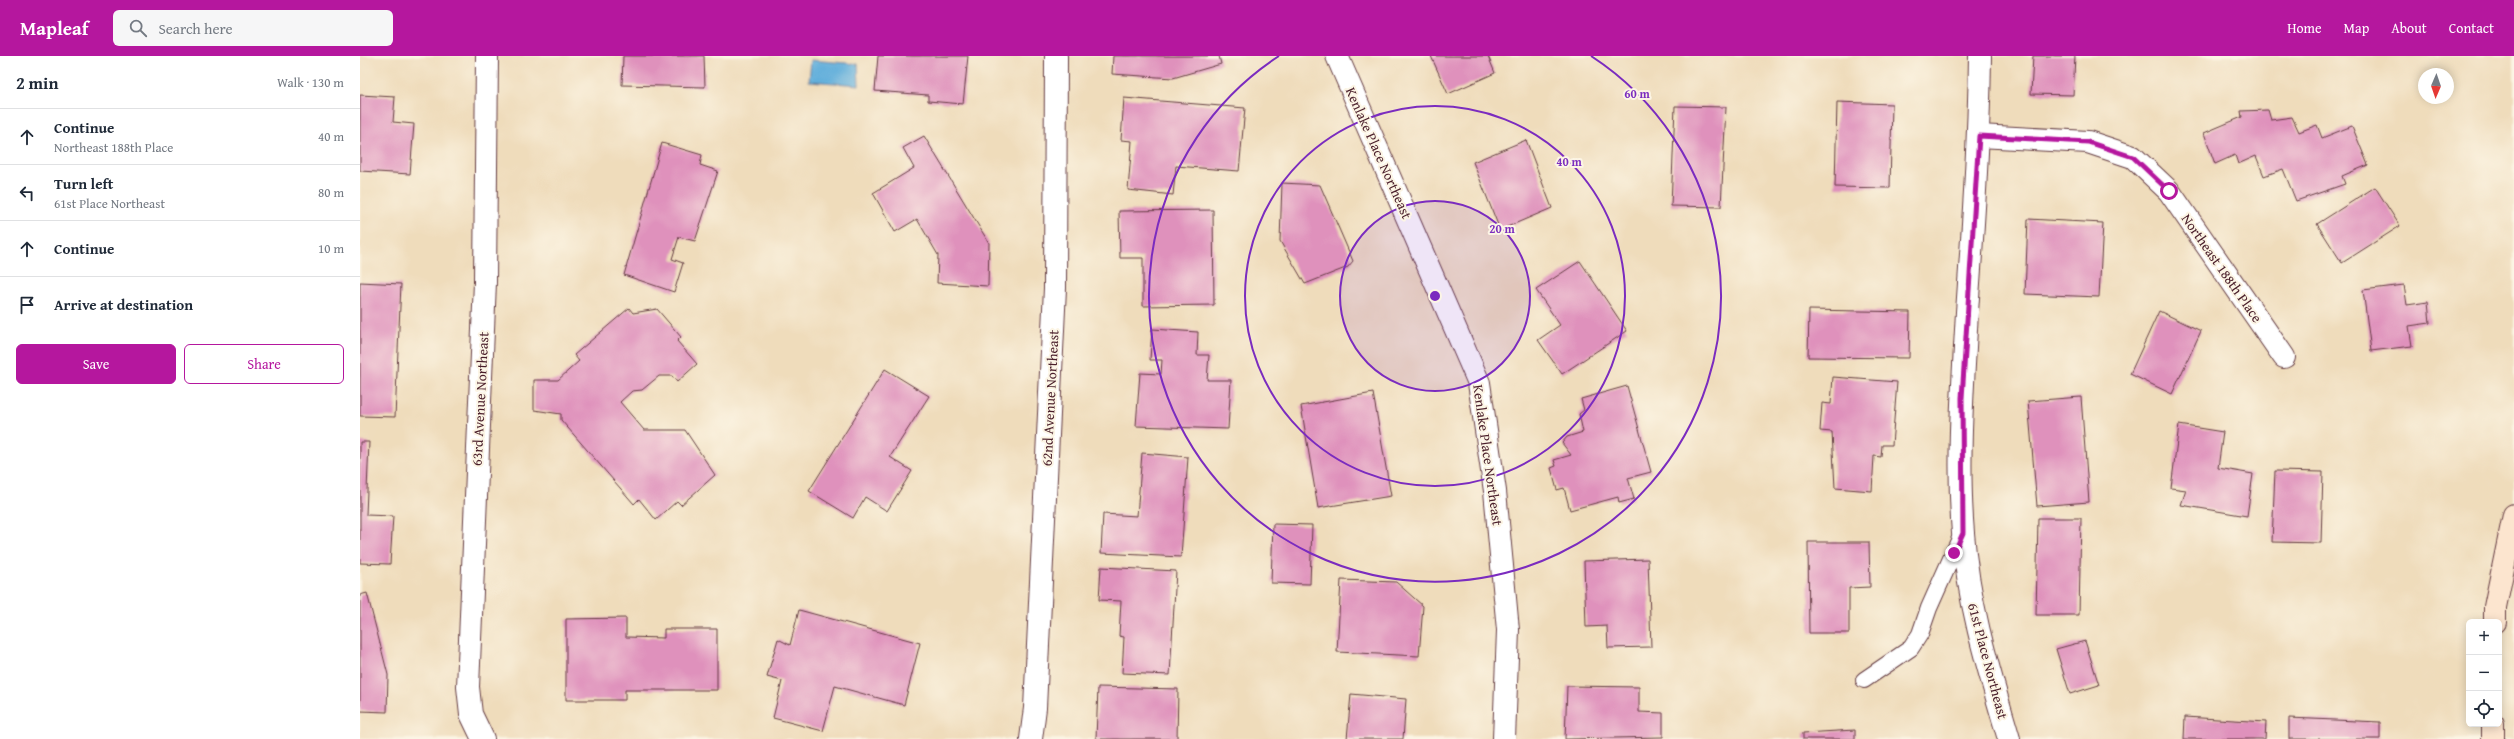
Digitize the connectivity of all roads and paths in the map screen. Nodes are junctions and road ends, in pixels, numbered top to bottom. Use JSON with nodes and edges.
{"nodes":[{"id":1,"x":487,"y":56,"type":"edge"},
{"id":2,"x":1056,"y":56,"type":"edge"},
{"id":3,"x":1336,"y":56,"type":"edge"},
{"id":4,"x":1980,"y":56,"type":"edge"},
{"id":5,"x":1979,"y":136,"type":"junction"},
{"id":6,"x":2284,"y":357,"type":"dead end"},
{"id":7,"x":2514,"y":515,"type":"edge"},
{"id":8,"x":1963,"y":533,"type":"junction"},
{"id":9,"x":2495,"y":619,"type":"edge"},
{"id":10,"x":1864,"y":680,"type":"dead end"},
{"id":11,"x":2493,"y":727,"type":"edge"},
{"id":12,"x":483,"y":739,"type":"edge"},
{"id":13,"x":1031,"y":739,"type":"edge"},
{"id":14,"x":1504,"y":739,"type":"edge"},
{"id":15,"x":2009,"y":739,"type":"edge"},
{"id":16,"x":2493,"y":739,"type":"edge"}],
"edges":[{"from":1,"to":12,"type":"street","name":"63rd Avenue Northeast"},
{"from":2,"to":13,"type":"street","name":"62nd Avenue Northeast"},
{"from":3,"to":14,"type":"street","name":"Kenlake Place Northeast"},
{"from":4,"to":5,"type":"street","name":"61st Place Northeast"},
{"from":5,"to":6,"type":"street","name":"Northeast 188th Place"},
{"from":5,"to":8,"type":"street","name":"61st Place Northeast"},
{"from":7,"to":9,"type":"main road"},
{"from":8,"to":10,"type":"lane"},
{"from":8,"to":15,"type":"street","name":"61st Place Northeast"},
{"from":11,"to":16,"type":"main road"}]}
